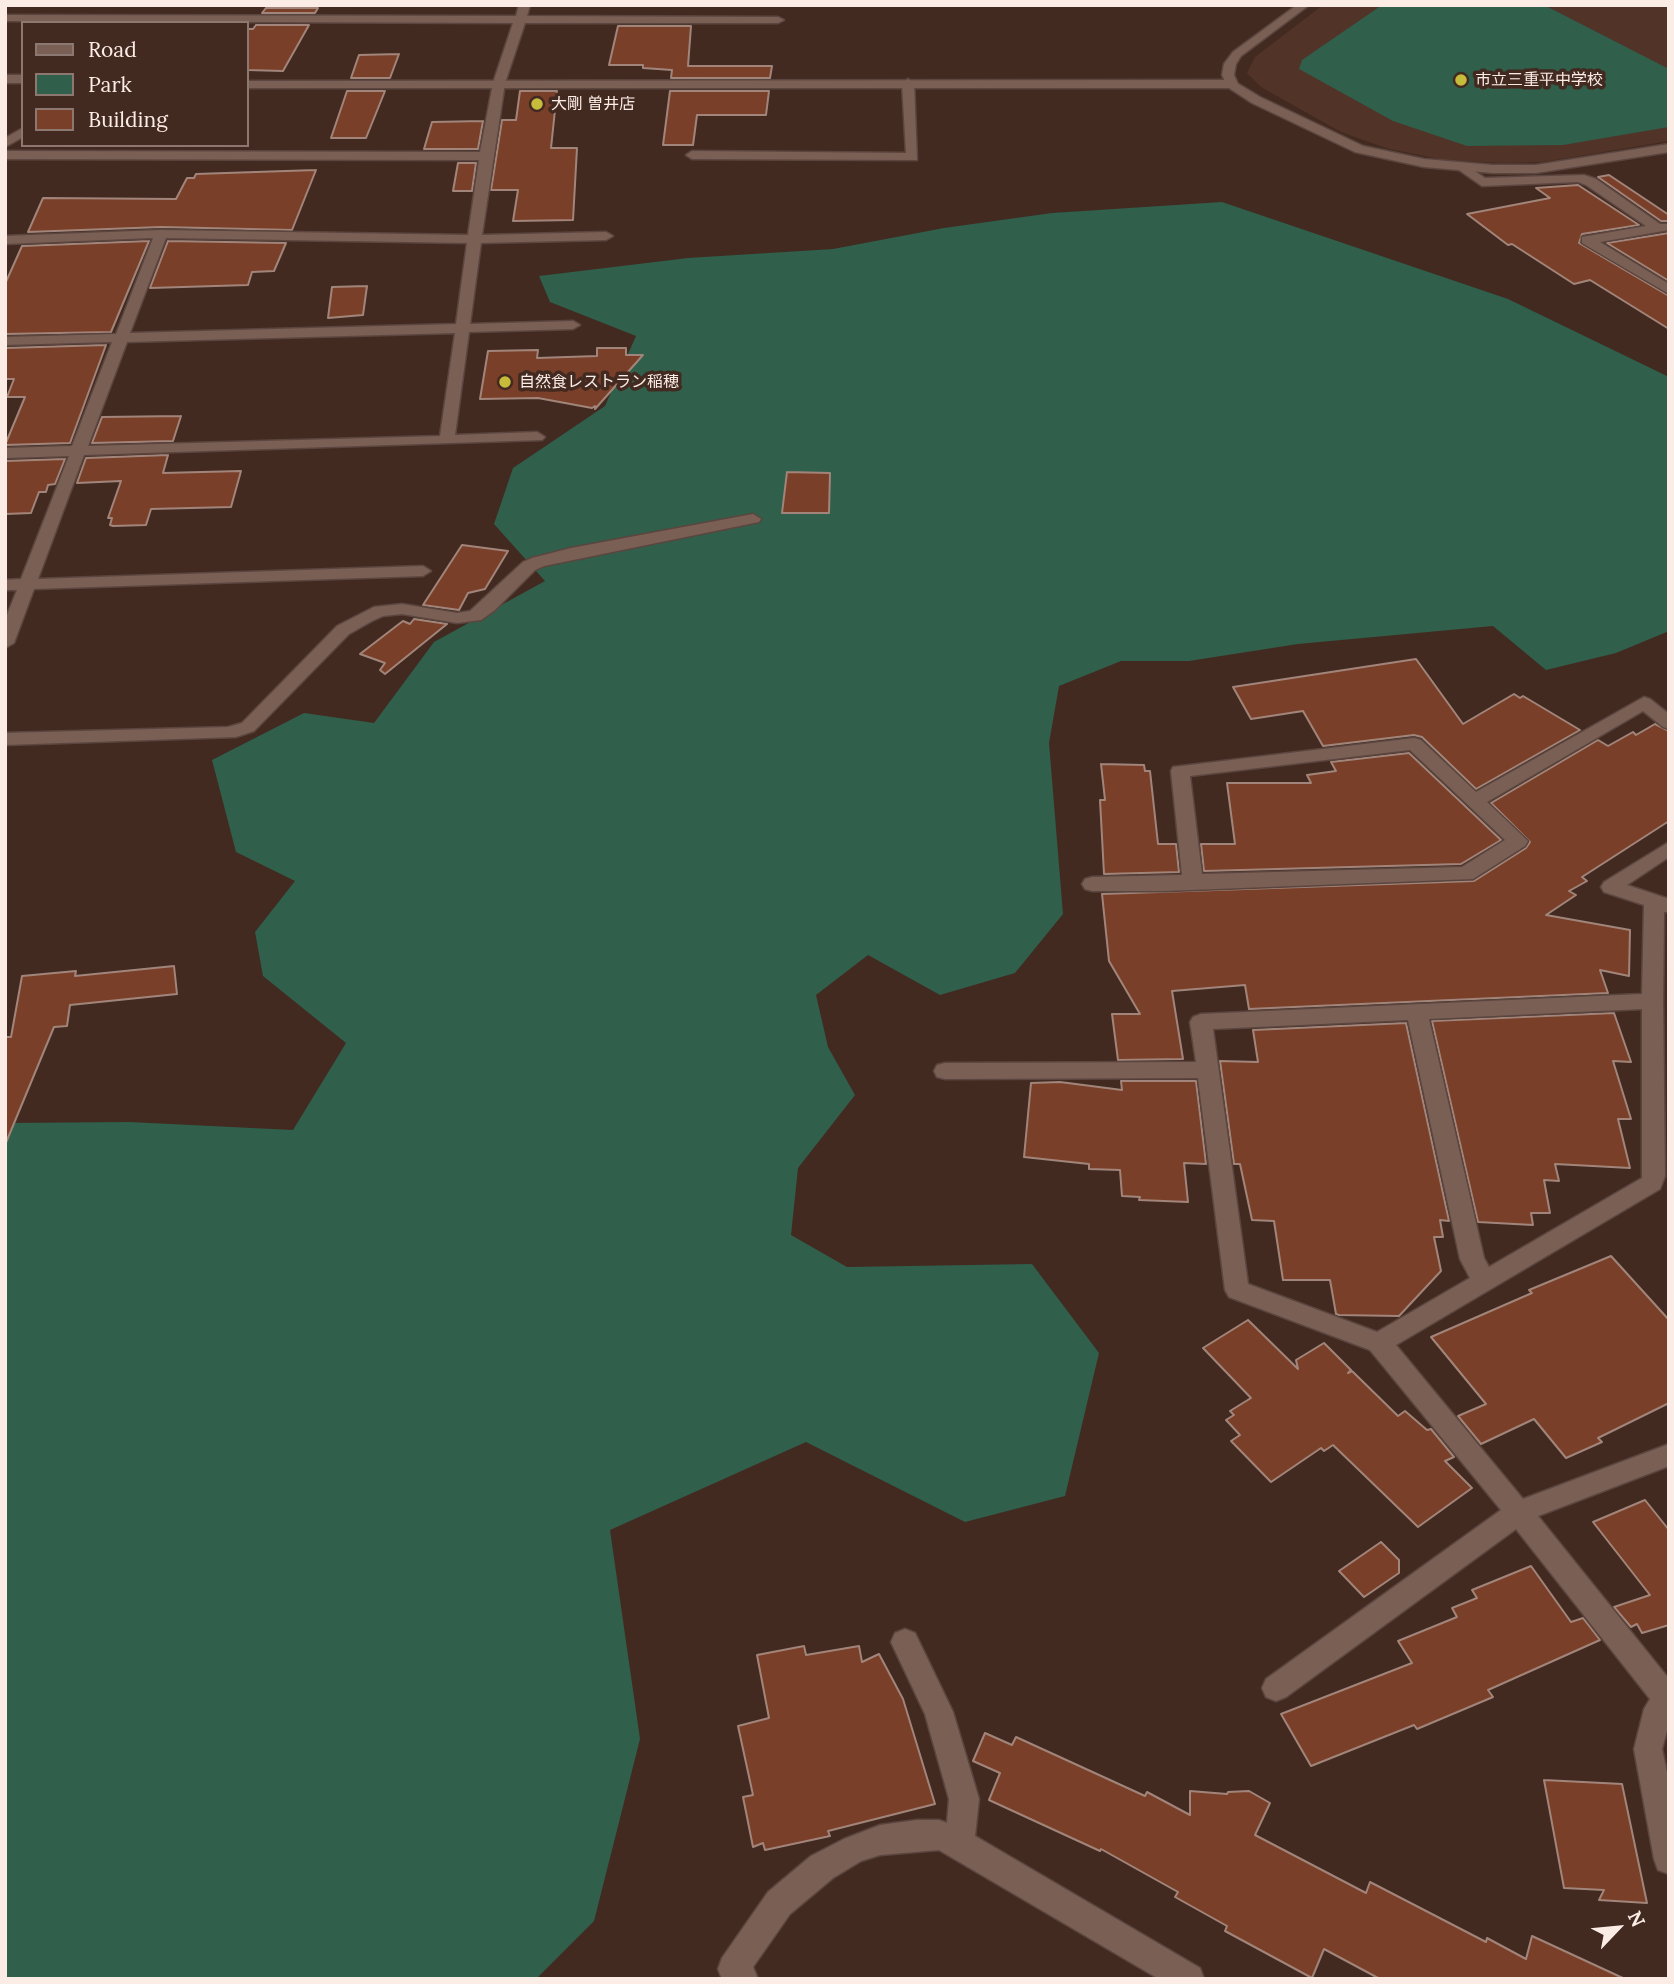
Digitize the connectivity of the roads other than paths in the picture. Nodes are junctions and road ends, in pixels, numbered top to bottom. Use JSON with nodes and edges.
{"nodes":[{"id":1,"x":196,"y":5,"type":"edge"},
{"id":2,"x":525,"y":5,"type":"edge"},
{"id":3,"x":1304,"y":5,"type":"edge"},
{"id":4,"x":5,"y":18,"type":"edge"},
{"id":5,"x":521,"y":19,"type":"junction"},
{"id":6,"x":778,"y":20,"type":"dead end"},
{"id":7,"x":186,"y":21,"type":"edge"},
{"id":8,"x":499,"y":83,"type":"junction"},
{"id":9,"x":908,"y":83,"type":"junction"},
{"id":10,"x":1232,"y":84,"type":"junction"},
{"id":11,"x":248,"y":85,"type":"edge"},
{"id":12,"x":21,"y":133,"type":"edge"},
{"id":13,"x":5,"y":143,"type":"edge"},
{"id":14,"x":1669,"y":148,"type":"edge"},
{"id":15,"x":5,"y":155,"type":"edge"},
{"id":16,"x":692,"y":155,"type":"dead end"},
{"id":17,"x":486,"y":156,"type":"junction"},
{"id":18,"x":1463,"y":167,"type":"junction"},
{"id":19,"x":1663,"y":227,"type":"edge"},
{"id":20,"x":160,"y":234,"type":"junction"},
{"id":21,"x":606,"y":236,"type":"dead end"},
{"id":22,"x":475,"y":239,"type":"junction"},
{"id":23,"x":5,"y":240,"type":"edge"},
{"id":24,"x":1669,"y":290,"type":"edge"},
{"id":25,"x":573,"y":325,"type":"dead end"},
{"id":26,"x":462,"y":329,"type":"junction"},
{"id":27,"x":121,"y":338,"type":"junction"},
{"id":28,"x":5,"y":341,"type":"edge"},
{"id":29,"x":537,"y":437,"type":"dead end"},
{"id":30,"x":447,"y":440,"type":"junction"},
{"id":31,"x":78,"y":451,"type":"junction"},
{"id":32,"x":5,"y":453,"type":"edge"},
{"id":33,"x":753,"y":519,"type":"dead end"},
{"id":34,"x":423,"y":570,"type":"dead end"},
{"id":35,"x":5,"y":585,"type":"edge"},
{"id":36,"x":27,"y":585,"type":"junction"},
{"id":37,"x":5,"y":643,"type":"edge"},
{"id":38,"x":1669,"y":723,"type":"edge"},
{"id":39,"x":5,"y":739,"type":"edge"},
{"id":40,"x":1476,"y":800,"type":"junction"},
{"id":41,"x":1669,"y":848,"type":"edge"},
{"id":42,"x":1193,"y":881,"type":"junction"},
{"id":43,"x":1092,"y":884,"type":"dead end"},
{"id":44,"x":1661,"y":904,"type":"edge"},
{"id":45,"x":1652,"y":1001,"type":"junction"},
{"id":46,"x":1416,"y":1012,"type":"junction"},
{"id":47,"x":1207,"y":1070,"type":"junction"},
{"id":48,"x":944,"y":1072,"type":"dead end"},
{"id":49,"x":1485,"y":1282,"type":"junction"},
{"id":50,"x":1379,"y":1343,"type":"junction"},
{"id":51,"x":1669,"y":1455,"type":"edge"},
{"id":52,"x":1519,"y":1512,"type":"junction"},
{"id":53,"x":905,"y":1642,"type":"dead end"},
{"id":54,"x":1276,"y":1688,"type":"dead end"},
{"id":55,"x":1669,"y":1703,"type":"edge"},
{"id":56,"x":959,"y":1843,"type":"junction"},
{"id":57,"x":1669,"y":1859,"type":"edge"},
{"id":58,"x":743,"y":1979,"type":"edge"},
{"id":59,"x":1189,"y":1979,"type":"edge"}],
"edges":[{"from":1,"to":7,"type":"street"},
{"from":2,"to":5,"type":"street"},
{"from":3,"to":10,"type":"street"},
{"from":4,"to":7,"type":"street"},
{"from":5,"to":6,"type":"street"},
{"from":5,"to":7,"type":"street"},
{"from":5,"to":8,"type":"street"},
{"from":8,"to":9,"type":"street"},
{"from":8,"to":11,"type":"street"},
{"from":8,"to":17,"type":"street"},
{"from":9,"to":10,"type":"street"},
{"from":9,"to":16,"type":"street"},
{"from":10,"to":18,"type":"street"},
{"from":12,"to":13,"type":"street"},
{"from":14,"to":18,"type":"street"},
{"from":15,"to":17,"type":"street"},
{"from":17,"to":22,"type":"street"},
{"from":18,"to":19,"type":"street"},
{"from":19,"to":24,"type":"street"},
{"from":20,"to":22,"type":"street"},
{"from":20,"to":23,"type":"street"},
{"from":20,"to":27,"type":"street"},
{"from":21,"to":22,"type":"street"},
{"from":22,"to":26,"type":"street"},
{"from":25,"to":26,"type":"street"},
{"from":26,"to":27,"type":"street"},
{"from":26,"to":30,"type":"street"},
{"from":27,"to":28,"type":"street"},
{"from":27,"to":31,"type":"street"},
{"from":29,"to":30,"type":"street"},
{"from":30,"to":31,"type":"street"},
{"from":31,"to":32,"type":"street"},
{"from":31,"to":36,"type":"street"},
{"from":33,"to":39,"type":"street"},
{"from":34,"to":36,"type":"street"},
{"from":35,"to":36,"type":"street"},
{"from":36,"to":37,"type":"street"},
{"from":38,"to":40,"type":"street"},
{"from":40,"to":42,"type":"street"},
{"from":40,"to":42,"type":"street"},
{"from":41,"to":44,"type":"street"},
{"from":42,"to":43,"type":"street"},
{"from":44,"to":45,"type":"street"},
{"from":45,"to":46,"type":"street"},
{"from":45,"to":49,"type":"street"},
{"from":46,"to":47,"type":"street"},
{"from":46,"to":49,"type":"street"},
{"from":47,"to":48,"type":"street"},
{"from":47,"to":50,"type":"street"},
{"from":49,"to":50,"type":"street"},
{"from":50,"to":52,"type":"street"},
{"from":51,"to":52,"type":"street"},
{"from":52,"to":54,"type":"street"},
{"from":52,"to":55,"type":"street"},
{"from":53,"to":56,"type":"street"},
{"from":55,"to":57,"type":"street"},
{"from":56,"to":58,"type":"street"},
{"from":56,"to":59,"type":"street"}]}
